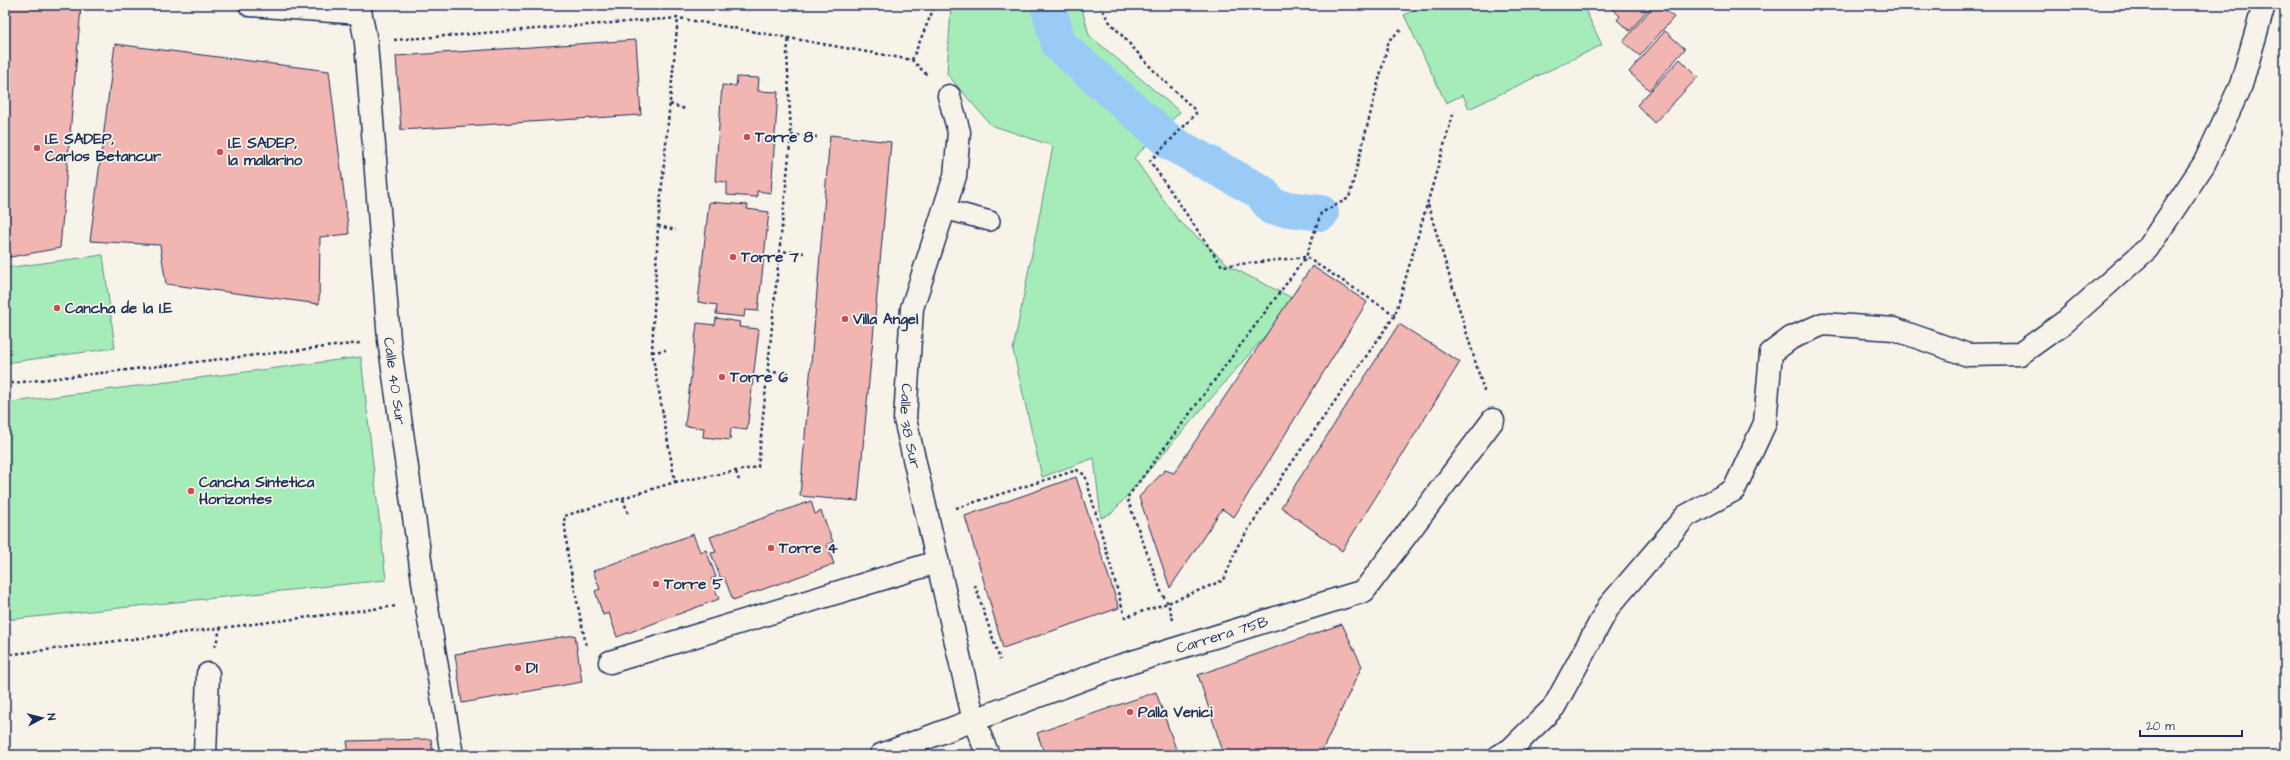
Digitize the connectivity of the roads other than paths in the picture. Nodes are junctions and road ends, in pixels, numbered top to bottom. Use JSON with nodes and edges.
{"nodes":[{"id":1,"x":250,"y":5,"type":"edge"},
{"id":2,"x":2264,"y":5,"type":"edge"},
{"id":3,"x":360,"y":9,"type":"edge"},
{"id":4,"x":949,"y":96,"type":"dead end"},
{"id":5,"x":944,"y":209,"type":"junction"},
{"id":6,"x":990,"y":221,"type":"dead end"},
{"id":7,"x":1492,"y":420,"type":"road end"},
{"id":8,"x":937,"y":562,"type":"junction"},
{"id":9,"x":610,"y":662,"type":"road end"},
{"id":10,"x":208,"y":674,"type":"dead end"},
{"id":11,"x":974,"y":721,"type":"junction"},
{"id":12,"x":205,"y":755,"type":"edge"},
{"id":13,"x":452,"y":755,"type":"edge"},
{"id":14,"x":881,"y":755,"type":"edge"},
{"id":15,"x":988,"y":755,"type":"edge"},
{"id":16,"x":1500,"y":755,"type":"edge"}],
"edges":[{"from":1,"to":3,"type":"street"},
{"from":2,"to":16,"type":"street"},
{"from":3,"to":13,"type":"street","name":"Calle 40 Sur"},
{"from":4,"to":5,"type":"street","name":"Calle 38 Sur"},
{"from":5,"to":6,"type":"lane"},
{"from":5,"to":8,"type":"street","name":"Calle 38 Sur"},
{"from":7,"to":11,"type":"street","name":"Carrera 75B"},
{"from":8,"to":9,"type":"street"},
{"from":8,"to":11,"type":"street","name":"Calle 38 Sur"},
{"from":10,"to":12,"type":"street"},
{"from":11,"to":14,"type":"street","name":"Carrera 75B"},
{"from":11,"to":15,"type":"street","name":"Calle 38 Sur"}]}
